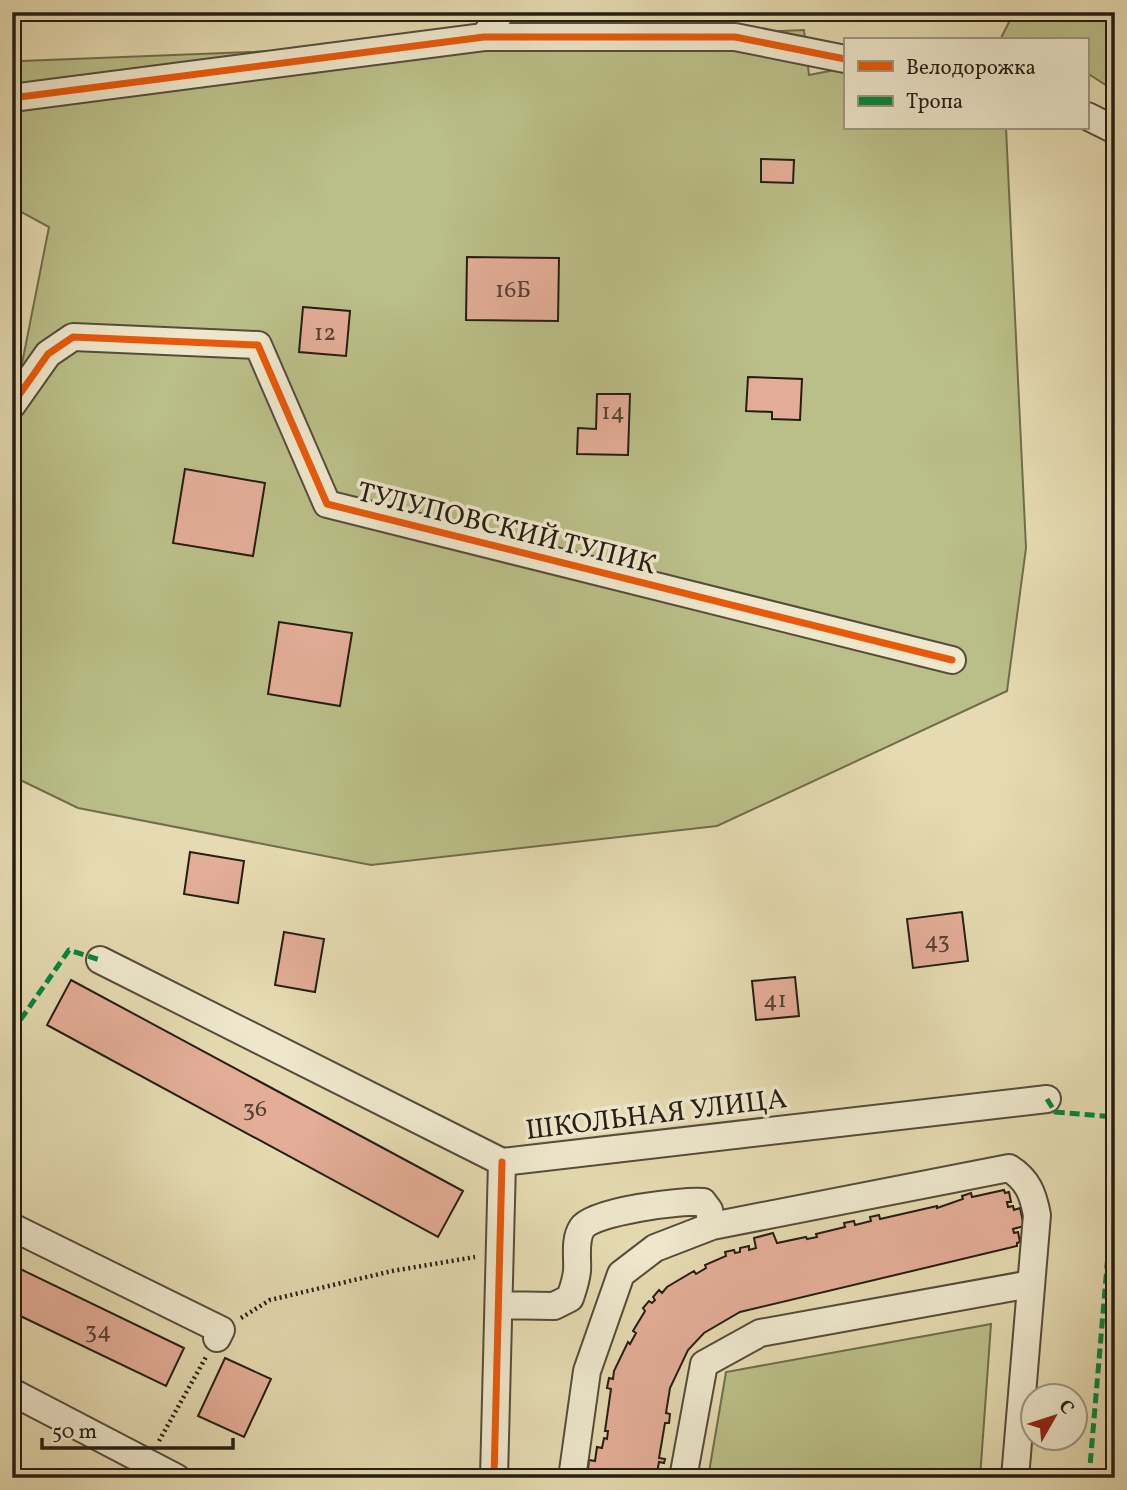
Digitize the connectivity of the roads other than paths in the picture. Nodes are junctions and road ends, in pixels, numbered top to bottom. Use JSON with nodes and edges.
{"nodes":[{"id":1,"x":501,"y":12,"type":"edge"},
{"id":2,"x":484,"y":37,"type":"junction"},
{"id":3,"x":844,"y":59,"type":"edge"},
{"id":4,"x":12,"y":98,"type":"edge"},
{"id":5,"x":1088,"y":116,"type":"edge"},
{"id":6,"x":1115,"y":130,"type":"edge"},
{"id":7,"x":12,"y":405,"type":"edge"},
{"id":8,"x":952,"y":660,"type":"dead end"},
{"id":9,"x":100,"y":960,"type":"dead end"},
{"id":10,"x":1047,"y":1099,"type":"dead end"},
{"id":11,"x":502,"y":1162,"type":"junction"},
{"id":12,"x":712,"y":1226,"type":"junction"},
{"id":13,"x":12,"y":1227,"type":"edge"},
{"id":14,"x":1031,"y":1284,"type":"junction"},
{"id":15,"x":499,"y":1305,"type":"junction"},
{"id":16,"x":219,"y":1334,"type":"road end"},
{"id":17,"x":12,"y":1392,"type":"edge"},
{"id":18,"x":177,"y":1478,"type":"edge"},
{"id":19,"x":494,"y":1478,"type":"edge"},
{"id":20,"x":572,"y":1478,"type":"edge"},
{"id":21,"x":683,"y":1478,"type":"edge"},
{"id":22,"x":1015,"y":1478,"type":"edge"}],
"edges":[{"from":1,"to":2,"type":"street"},
{"from":2,"to":3,"type":"street"},
{"from":2,"to":4,"type":"street"},
{"from":5,"to":6,"type":"street"},
{"from":7,"to":8,"type":"street","name":"ТУЛУПОВСКИЙ ТУПИК"},
{"from":9,"to":11,"type":"street"},
{"from":10,"to":11,"type":"street","name":"ШКОЛЬНАЯ УЛИЦА"},
{"from":11,"to":15,"type":"street","name":"ШКОЛЬНАЯ УЛИЦА"},
{"from":12,"to":14,"type":"street"},
{"from":12,"to":15,"type":"street"},
{"from":12,"to":20,"type":"street"},
{"from":13,"to":16,"type":"street"},
{"from":14,"to":21,"type":"street"},
{"from":14,"to":22,"type":"street"},
{"from":15,"to":19,"type":"street","name":"ШКОЛЬНАЯ УЛИЦА"},
{"from":17,"to":18,"type":"street"}]}
